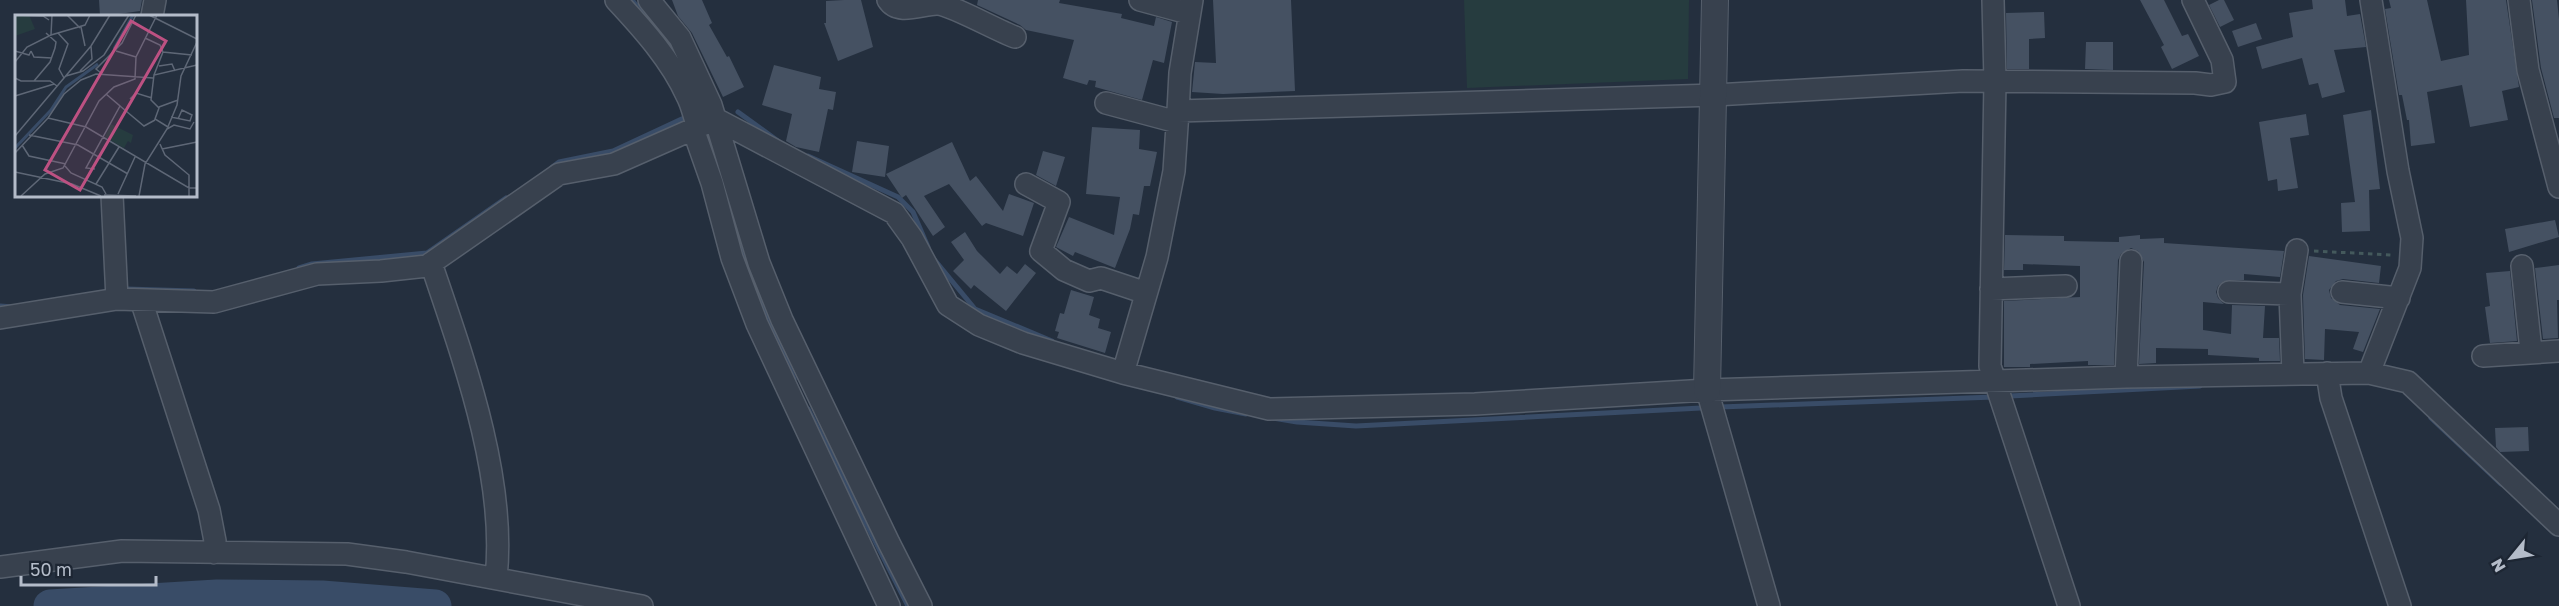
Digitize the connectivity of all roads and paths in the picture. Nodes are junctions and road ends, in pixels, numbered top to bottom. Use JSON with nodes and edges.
{"nodes":[{"id":1,"x":155,"y":0,"type":"edge"},
{"id":2,"x":616,"y":0,"type":"edge"},
{"id":3,"x":649,"y":0,"type":"edge"},
{"id":4,"x":888,"y":0,"type":"edge"},
{"id":5,"x":1140,"y":0,"type":"edge"},
{"id":6,"x":1715,"y":0,"type":"edge"},
{"id":7,"x":1993,"y":0,"type":"edge"},
{"id":8,"x":2193,"y":0,"type":"edge"},
{"id":9,"x":2371,"y":0,"type":"edge"},
{"id":10,"x":2519,"y":0,"type":"edge"},
{"id":11,"x":1190,"y":6,"type":"edge"},
{"id":12,"x":152,"y":15,"type":"edge"},
{"id":13,"x":1016,"y":38,"type":"dead end"},
{"id":14,"x":1995,"y":81,"type":"junction"},
{"id":15,"x":1715,"y":94,"type":"junction"},
{"id":16,"x":1106,"y":103,"type":"dead end"},
{"id":17,"x":1178,"y":117,"type":"junction"},
{"id":18,"x":702,"y":125,"type":"junction"},
{"id":19,"x":2552,"y":142,"type":"edge"},
{"id":20,"x":1026,"y":184,"type":"dead end"},
{"id":21,"x":2559,"y":187,"type":"edge"},
{"id":22,"x":112,"y":196,"type":"edge"},
{"id":23,"x":2297,"y":250,"type":"joint"},
{"id":24,"x":2411,"y":256,"type":"junction"},
{"id":25,"x":2131,"y":261,"type":"dead end"},
{"id":26,"x":426,"y":265,"type":"junction"},
{"id":27,"x":2522,"y":266,"type":"dead end"},
{"id":28,"x":2066,"y":286,"type":"dead end"},
{"id":29,"x":1991,"y":290,"type":"junction"},
{"id":30,"x":2229,"y":292,"type":"dead end"},
{"id":31,"x":2342,"y":292,"type":"dead end"},
{"id":32,"x":1146,"y":293,"type":"junction"},
{"id":33,"x":2290,"y":294,"type":"junction"},
{"id":34,"x":117,"y":297,"type":"junction"},
{"id":35,"x":2399,"y":298,"type":"junction"},
{"id":36,"x":141,"y":300,"type":"junction"},
{"id":37,"x":0,"y":318,"type":"edge"},
{"id":38,"x":2531,"y":351,"type":"junction"},
{"id":39,"x":2559,"y":351,"type":"edge"},
{"id":40,"x":2482,"y":356,"type":"dead end"},
{"id":41,"x":1123,"y":373,"type":"junction"},
{"id":42,"x":2327,"y":373,"type":"junction"},
{"id":43,"x":2369,"y":373,"type":"junction"},
{"id":44,"x":2293,"y":374,"type":"junction"},
{"id":45,"x":2126,"y":377,"type":"junction"},
{"id":46,"x":1994,"y":381,"type":"junction"},
{"id":47,"x":1707,"y":390,"type":"junction"},
{"id":48,"x":2559,"y":525,"type":"edge"},
{"id":49,"x":214,"y":553,"type":"junction"},
{"id":50,"x":0,"y":567,"type":"edge"},
{"id":51,"x":490,"y":577,"type":"junction"},
{"id":52,"x":642,"y":606,"type":"edge"},
{"id":53,"x":889,"y":606,"type":"edge"},
{"id":54,"x":921,"y":606,"type":"edge"},
{"id":55,"x":1769,"y":606,"type":"edge"},
{"id":56,"x":2069,"y":606,"type":"edge"},
{"id":57,"x":2400,"y":606,"type":"edge"}],
"edges":[{"from":1,"to":12,"type":"street"},
{"from":2,"to":18,"type":"street"},
{"from":3,"to":18,"type":"street"},
{"from":4,"to":13,"type":"street"},
{"from":5,"to":11,"type":"street"},
{"from":6,"to":15,"type":"street"},
{"from":7,"to":14,"type":"street"},
{"from":8,"to":14,"type":"street"},
{"from":9,"to":24,"type":"street"},
{"from":10,"to":19,"type":"street"},
{"from":11,"to":17,"type":"street"},
{"from":14,"to":15,"type":"street"},
{"from":14,"to":29,"type":"street"},
{"from":15,"to":17,"type":"street"},
{"from":15,"to":47,"type":"street"},
{"from":16,"to":17,"type":"street"},
{"from":17,"to":32,"type":"street"},
{"from":18,"to":26,"type":"street"},
{"from":18,"to":41,"type":"street"},
{"from":18,"to":53,"type":"street"},
{"from":18,"to":54,"type":"street"},
{"from":19,"to":21,"type":"street"},
{"from":20,"to":32,"type":"street"},
{"from":22,"to":34,"type":"street"},
{"from":23,"to":24,"type":"path"},
{"from":23,"to":33,"type":"street"},
{"from":24,"to":35,"type":"street"},
{"from":25,"to":45,"type":"street"},
{"from":26,"to":36,"type":"street"},
{"from":26,"to":51,"type":"street"},
{"from":27,"to":38,"type":"street"},
{"from":28,"to":29,"type":"street"},
{"from":29,"to":46,"type":"street"},
{"from":30,"to":33,"type":"street"},
{"from":31,"to":35,"type":"street"},
{"from":32,"to":41,"type":"street"},
{"from":33,"to":44,"type":"street"},
{"from":34,"to":36,"type":"street"},
{"from":34,"to":37,"type":"street"},
{"from":35,"to":43,"type":"street"},
{"from":36,"to":49,"type":"street"},
{"from":38,"to":39,"type":"street"},
{"from":38,"to":40,"type":"street"},
{"from":41,"to":47,"type":"street"},
{"from":42,"to":43,"type":"street"},
{"from":42,"to":44,"type":"street"},
{"from":42,"to":57,"type":"street"},
{"from":43,"to":48,"type":"street"},
{"from":44,"to":45,"type":"street"},
{"from":45,"to":46,"type":"street"},
{"from":46,"to":47,"type":"street"},
{"from":46,"to":56,"type":"street"},
{"from":47,"to":55,"type":"street"},
{"from":49,"to":50,"type":"street"},
{"from":49,"to":51,"type":"street"},
{"from":51,"to":52,"type":"street"}]}
